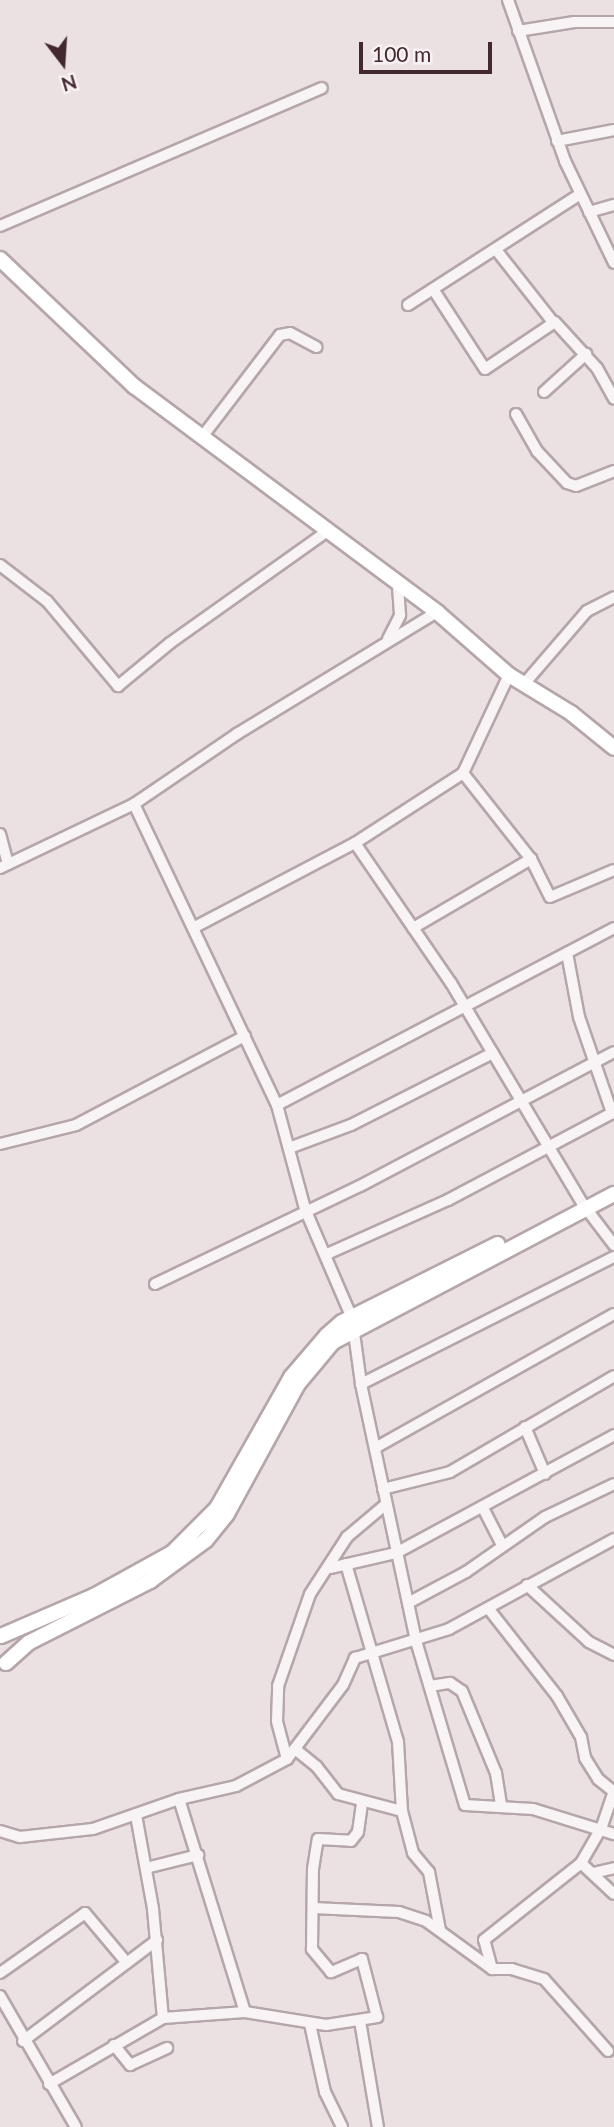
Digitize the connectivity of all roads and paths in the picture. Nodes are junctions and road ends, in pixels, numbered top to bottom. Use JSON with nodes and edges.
{"nodes":[{"id":1,"x":508,"y":0,"type":"edge"},
{"id":2,"x":614,"y":22,"type":"edge"},
{"id":3,"x":518,"y":31,"type":"junction"},
{"id":4,"x":322,"y":88,"type":"dead end"},
{"id":5,"x":614,"y":130,"type":"edge"},
{"id":6,"x":557,"y":141,"type":"junction"},
{"id":7,"x":580,"y":194,"type":"junction"},
{"id":8,"x":614,"y":205,"type":"edge"},
{"id":9,"x":589,"y":212,"type":"junction"},
{"id":10,"x":0,"y":226,"type":"edge"},
{"id":11,"x":497,"y":251,"type":"junction"},
{"id":12,"x":0,"y":259,"type":"edge"},
{"id":13,"x":614,"y":263,"type":"edge"},
{"id":14,"x":433,"y":289,"type":"junction"},
{"id":15,"x":408,"y":305,"type":"dead end"},
{"id":16,"x":552,"y":321,"type":"junction"},
{"id":17,"x":316,"y":346,"type":"dead end"},
{"id":18,"x":586,"y":354,"type":"junction"},
{"id":19,"x":544,"y":392,"type":"dead end"},
{"id":20,"x":614,"y":399,"type":"edge"},
{"id":21,"x":516,"y":414,"type":"dead end"},
{"id":22,"x":202,"y":436,"type":"junction"},
{"id":23,"x":614,"y":471,"type":"edge"},
{"id":24,"x":328,"y":530,"type":"junction"},
{"id":25,"x":0,"y":565,"type":"edge"},
{"id":26,"x":398,"y":583,"type":"junction"},
{"id":27,"x":614,"y":597,"type":"edge"},
{"id":28,"x":437,"y":612,"type":"junction"},
{"id":29,"x":386,"y":641,"type":"junction"},
{"id":30,"x":509,"y":675,"type":"junction"},
{"id":31,"x":524,"y":684,"type":"junction"},
{"id":32,"x":614,"y":748,"type":"edge"},
{"id":33,"x":463,"y":773,"type":"junction"},
{"id":34,"x":134,"y":804,"type":"junction"},
{"id":35,"x":0,"y":834,"type":"edge"},
{"id":36,"x":355,"y":843,"type":"junction"},
{"id":37,"x":531,"y":859,"type":"junction"},
{"id":38,"x":4,"y":866,"type":"edge"},
{"id":39,"x":614,"y":870,"type":"edge"},
{"id":40,"x":193,"y":928,"type":"junction"},
{"id":41,"x":413,"y":928,"type":"junction"},
{"id":42,"x":614,"y":928,"type":"edge"},
{"id":43,"x":567,"y":953,"type":"junction"},
{"id":44,"x":466,"y":1006,"type":"junction"},
{"id":45,"x":245,"y":1036,"type":"junction"},
{"id":46,"x":614,"y":1052,"type":"edge"},
{"id":47,"x":493,"y":1053,"type":"junction"},
{"id":48,"x":594,"y":1061,"type":"junction"},
{"id":49,"x":522,"y":1099,"type":"junction"},
{"id":50,"x":277,"y":1105,"type":"junction"},
{"id":51,"x":613,"y":1113,"type":"edge"},
{"id":52,"x":550,"y":1143,"type":"junction"},
{"id":53,"x":0,"y":1144,"type":"edge"},
{"id":54,"x":289,"y":1148,"type":"junction"},
{"id":55,"x":614,"y":1184,"type":"edge"},
{"id":56,"x":614,"y":1194,"type":"edge"},
{"id":57,"x":586,"y":1205,"type":"junction"},
{"id":58,"x":305,"y":1209,"type":"junction"},
{"id":59,"x":614,"y":1245,"type":"edge"},
{"id":60,"x":327,"y":1254,"type":"junction"},
{"id":61,"x":614,"y":1257,"type":"edge"},
{"id":62,"x":155,"y":1283,"type":"dead end"},
{"id":63,"x":614,"y":1314,"type":"edge"},
{"id":64,"x":354,"y":1325,"type":"junction"},
{"id":65,"x":614,"y":1377,"type":"edge"},
{"id":66,"x":361,"y":1384,"type":"junction"},
{"id":67,"x":525,"y":1427,"type":"junction"},
{"id":68,"x":614,"y":1435,"type":"edge"},
{"id":69,"x":375,"y":1448,"type":"junction"},
{"id":70,"x":545,"y":1474,"type":"junction"},
{"id":71,"x":614,"y":1484,"type":"edge"},
{"id":72,"x":383,"y":1489,"type":"junction"},
{"id":73,"x":385,"y":1505,"type":"junction"},
{"id":74,"x":483,"y":1508,"type":"junction"},
{"id":75,"x":614,"y":1539,"type":"edge"},
{"id":76,"x":502,"y":1545,"type":"junction"},
{"id":77,"x":396,"y":1553,"type":"junction"},
{"id":78,"x":346,"y":1564,"type":"junction"},
{"id":79,"x":330,"y":1569,"type":"junction"},
{"id":80,"x":527,"y":1585,"type":"junction"},
{"id":81,"x":408,"y":1603,"type":"junction"},
{"id":82,"x":488,"y":1608,"type":"junction"},
{"id":83,"x":1,"y":1636,"type":"edge"},
{"id":84,"x":416,"y":1641,"type":"junction"},
{"id":85,"x":372,"y":1653,"type":"junction"},
{"id":86,"x":614,"y":1655,"type":"edge"},
{"id":87,"x":3,"y":1667,"type":"edge"},
{"id":88,"x":430,"y":1686,"type":"junction"},
{"id":89,"x":295,"y":1749,"type":"junction"},
{"id":90,"x":287,"y":1759,"type":"junction"},
{"id":91,"x":614,"y":1791,"type":"edge"},
{"id":92,"x":179,"y":1799,"type":"junction"},
{"id":93,"x":362,"y":1802,"type":"junction"},
{"id":94,"x":501,"y":1805,"type":"junction"},
{"id":95,"x":402,"y":1811,"type":"junction"},
{"id":96,"x":136,"y":1815,"type":"junction"},
{"id":97,"x":601,"y":1829,"type":"junction"},
{"id":98,"x":0,"y":1831,"type":"edge"},
{"id":99,"x":614,"y":1834,"type":"edge"},
{"id":100,"x":198,"y":1855,"type":"junction"},
{"id":101,"x":580,"y":1863,"type":"junction"},
{"id":102,"x":146,"y":1868,"type":"junction"},
{"id":103,"x":614,"y":1868,"type":"edge"},
{"id":104,"x":593,"y":1873,"type":"junction"},
{"id":105,"x":614,"y":1894,"type":"edge"},
{"id":106,"x":313,"y":1908,"type":"junction"},
{"id":107,"x":440,"y":1930,"type":"junction"},
{"id":108,"x":157,"y":1940,"type":"junction"},
{"id":109,"x":127,"y":1963,"type":"junction"},
{"id":110,"x":492,"y":1969,"type":"junction"},
{"id":111,"x":0,"y":1973,"type":"edge"},
{"id":112,"x":0,"y":1996,"type":"edge"},
{"id":113,"x":245,"y":2012,"type":"junction"},
{"id":114,"x":163,"y":2018,"type":"junction"},
{"id":115,"x":360,"y":2021,"type":"junction"},
{"id":116,"x":310,"y":2024,"type":"junction"},
{"id":117,"x":23,"y":2042,"type":"junction"},
{"id":118,"x":114,"y":2045,"type":"junction"},
{"id":119,"x":167,"y":2048,"type":"dead end"},
{"id":120,"x":608,"y":2051,"type":"dead end"},
{"id":121,"x":49,"y":2084,"type":"junction"},
{"id":122,"x":76,"y":2127,"type":"edge"},
{"id":123,"x":342,"y":2127,"type":"edge"},
{"id":124,"x":378,"y":2127,"type":"edge"}],
"edges":[{"from":1,"to":3,"type":"street"},
{"from":2,"to":3,"type":"street"},
{"from":3,"to":6,"type":"street"},
{"from":4,"to":10,"type":"street"},
{"from":5,"to":6,"type":"street"},
{"from":6,"to":7,"type":"street"},
{"from":7,"to":9,"type":"street"},
{"from":7,"to":11,"type":"street"},
{"from":8,"to":9,"type":"street"},
{"from":9,"to":13,"type":"street"},
{"from":11,"to":14,"type":"street"},
{"from":11,"to":16,"type":"street"},
{"from":12,"to":22,"type":"main road"},
{"from":14,"to":15,"type":"street"},
{"from":14,"to":16,"type":"street"},
{"from":16,"to":18,"type":"street"},
{"from":17,"to":22,"type":"street"},
{"from":18,"to":19,"type":"street"},
{"from":18,"to":20,"type":"street"},
{"from":21,"to":23,"type":"street"},
{"from":22,"to":24,"type":"main road"},
{"from":24,"to":25,"type":"street"},
{"from":24,"to":26,"type":"main road"},
{"from":26,"to":28,"type":"main road"},
{"from":26,"to":29,"type":"street"},
{"from":27,"to":31,"type":"street"},
{"from":28,"to":29,"type":"street"},
{"from":28,"to":30,"type":"main road"},
{"from":29,"to":34,"type":"street"},
{"from":30,"to":31,"type":"main road"},
{"from":30,"to":33,"type":"street"},
{"from":31,"to":32,"type":"main road"},
{"from":33,"to":36,"type":"street"},
{"from":33,"to":37,"type":"street"},
{"from":34,"to":38,"type":"street"},
{"from":34,"to":40,"type":"street"},
{"from":35,"to":38,"type":"street"},
{"from":36,"to":40,"type":"street"},
{"from":36,"to":41,"type":"street"},
{"from":37,"to":39,"type":"street"},
{"from":37,"to":41,"type":"street"},
{"from":40,"to":45,"type":"street"},
{"from":41,"to":44,"type":"street"},
{"from":42,"to":43,"type":"street"},
{"from":43,"to":44,"type":"street"},
{"from":43,"to":48,"type":"street"},
{"from":44,"to":47,"type":"street"},
{"from":44,"to":50,"type":"street"},
{"from":45,"to":50,"type":"street"},
{"from":45,"to":53,"type":"street"},
{"from":46,"to":48,"type":"street"},
{"from":47,"to":49,"type":"street"},
{"from":47,"to":54,"type":"street"},
{"from":48,"to":49,"type":"street"},
{"from":48,"to":51,"type":"street"},
{"from":49,"to":52,"type":"street"},
{"from":49,"to":58,"type":"street"},
{"from":50,"to":54,"type":"street"},
{"from":51,"to":52,"type":"street"},
{"from":52,"to":57,"type":"street"},
{"from":52,"to":60,"type":"street"},
{"from":54,"to":58,"type":"street"},
{"from":55,"to":57,"type":"main road"},
{"from":56,"to":57,"type":"main road"},
{"from":57,"to":59,"type":"street"},
{"from":57,"to":64,"type":"main road"},
{"from":58,"to":60,"type":"street"},
{"from":58,"to":62,"type":"street"},
{"from":60,"to":64,"type":"street"},
{"from":61,"to":66,"type":"street"},
{"from":63,"to":69,"type":"street"},
{"from":64,"to":66,"type":"street"},
{"from":64,"to":83,"type":"main road"},
{"from":64,"to":87,"type":"main road"},
{"from":65,"to":67,"type":"street"},
{"from":66,"to":69,"type":"street"},
{"from":67,"to":70,"type":"street"},
{"from":67,"to":72,"type":"street"},
{"from":68,"to":70,"type":"street"},
{"from":69,"to":72,"type":"street"},
{"from":70,"to":74,"type":"street"},
{"from":71,"to":76,"type":"street"},
{"from":72,"to":73,"type":"street"},
{"from":73,"to":77,"type":"street"},
{"from":73,"to":79,"type":"street"},
{"from":74,"to":76,"type":"street"},
{"from":74,"to":77,"type":"street"},
{"from":75,"to":80,"type":"street"},
{"from":76,"to":81,"type":"street"},
{"from":77,"to":78,"type":"street"},
{"from":77,"to":81,"type":"street"},
{"from":78,"to":79,"type":"street"},
{"from":78,"to":85,"type":"street"},
{"from":79,"to":90,"type":"street"},
{"from":80,"to":82,"type":"street"},
{"from":80,"to":86,"type":"street"},
{"from":81,"to":84,"type":"street"},
{"from":82,"to":84,"type":"street"},
{"from":82,"to":91,"type":"street"},
{"from":83,"to":87,"type":"main road"},
{"from":84,"to":85,"type":"street"},
{"from":84,"to":88,"type":"street"},
{"from":85,"to":89,"type":"street"},
{"from":85,"to":95,"type":"street"},
{"from":88,"to":94,"type":"street"},
{"from":88,"to":94,"type":"street"},
{"from":89,"to":90,"type":"street"},
{"from":89,"to":93,"type":"street"},
{"from":90,"to":92,"type":"street"},
{"from":91,"to":97,"type":"street"},
{"from":92,"to":96,"type":"street"},
{"from":92,"to":100,"type":"street"},
{"from":93,"to":95,"type":"street"},
{"from":93,"to":106,"type":"street"},
{"from":94,"to":97,"type":"street"},
{"from":95,"to":107,"type":"street"},
{"from":96,"to":98,"type":"street"},
{"from":96,"to":102,"type":"street"},
{"from":97,"to":99,"type":"street"},
{"from":97,"to":101,"type":"street"},
{"from":100,"to":102,"type":"street"},
{"from":100,"to":113,"type":"street"},
{"from":101,"to":104,"type":"street"},
{"from":101,"to":110,"type":"street"},
{"from":102,"to":108,"type":"street"},
{"from":103,"to":104,"type":"street"},
{"from":104,"to":105,"type":"street"},
{"from":106,"to":107,"type":"street"},
{"from":106,"to":115,"type":"street"},
{"from":107,"to":110,"type":"street"},
{"from":108,"to":109,"type":"street"},
{"from":108,"to":114,"type":"street"},
{"from":109,"to":111,"type":"street"},
{"from":109,"to":117,"type":"street"},
{"from":110,"to":120,"type":"street"},
{"from":112,"to":117,"type":"street"},
{"from":113,"to":114,"type":"street"},
{"from":113,"to":116,"type":"street"},
{"from":114,"to":118,"type":"street"},
{"from":115,"to":116,"type":"street"},
{"from":115,"to":124,"type":"street"},
{"from":116,"to":123,"type":"street"},
{"from":117,"to":121,"type":"street"},
{"from":118,"to":119,"type":"street"},
{"from":118,"to":121,"type":"street"},
{"from":121,"to":122,"type":"street"}]}
